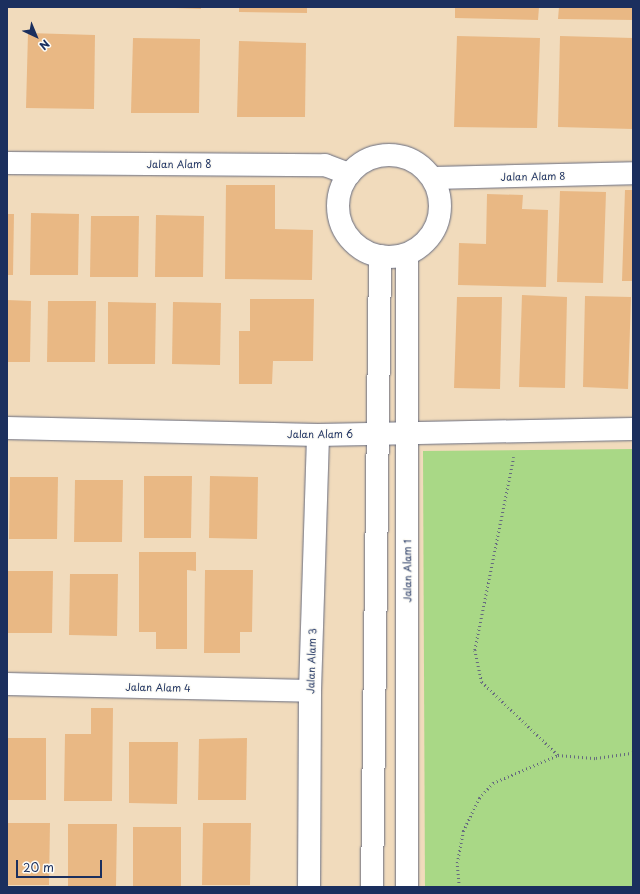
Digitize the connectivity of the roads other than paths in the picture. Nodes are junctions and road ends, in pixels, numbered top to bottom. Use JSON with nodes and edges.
{"nodes":[{"id":1,"x":7,"y":163,"type":"edge"},
{"id":2,"x":633,"y":173,"type":"edge"},
{"id":3,"x":349,"y":174,"type":"junction"},
{"id":4,"x":434,"y":178,"type":"junction"},
{"id":5,"x":407,"y":254,"type":"junction"},
{"id":6,"x":380,"y":256,"type":"junction"},
{"id":7,"x":7,"y":428,"type":"edge"},
{"id":8,"x":633,"y":429,"type":"edge"},
{"id":9,"x":378,"y":433,"type":"junction"},
{"id":10,"x":407,"y":433,"type":"junction"},
{"id":11,"x":318,"y":435,"type":"junction"},
{"id":12,"x":7,"y":684,"type":"edge"},
{"id":13,"x":310,"y":691,"type":"junction"},
{"id":14,"x":309,"y":887,"type":"edge"},
{"id":15,"x":372,"y":887,"type":"edge"},
{"id":16,"x":407,"y":887,"type":"edge"}],
"edges":[{"from":1,"to":3,"type":"street","name":"Jalan Alam 8"},
{"from":2,"to":4,"type":"street","name":"Jalan Alam 8"},
{"from":3,"to":4,"type":"street"},
{"from":3,"to":6,"type":"street"},
{"from":4,"to":5,"type":"street"},
{"from":5,"to":6,"type":"street"},
{"from":5,"to":10,"type":"street","name":"Jalan Alam 1"},
{"from":6,"to":9,"type":"street"},
{"from":7,"to":11,"type":"street","name":"Jalan Alam 6"},
{"from":8,"to":10,"type":"street","name":"Jalan Alam 6"},
{"from":9,"to":10,"type":"street","name":"Jalan Alam 6"},
{"from":9,"to":11,"type":"street","name":"Jalan Alam 6"},
{"from":9,"to":15,"type":"street"},
{"from":10,"to":16,"type":"street","name":"Jalan Alam 1"},
{"from":11,"to":13,"type":"street","name":"Jalan Alam 3"},
{"from":12,"to":13,"type":"street","name":"Jalan Alam 4"},
{"from":13,"to":14,"type":"street","name":"Jalan Alam 3"}]}
